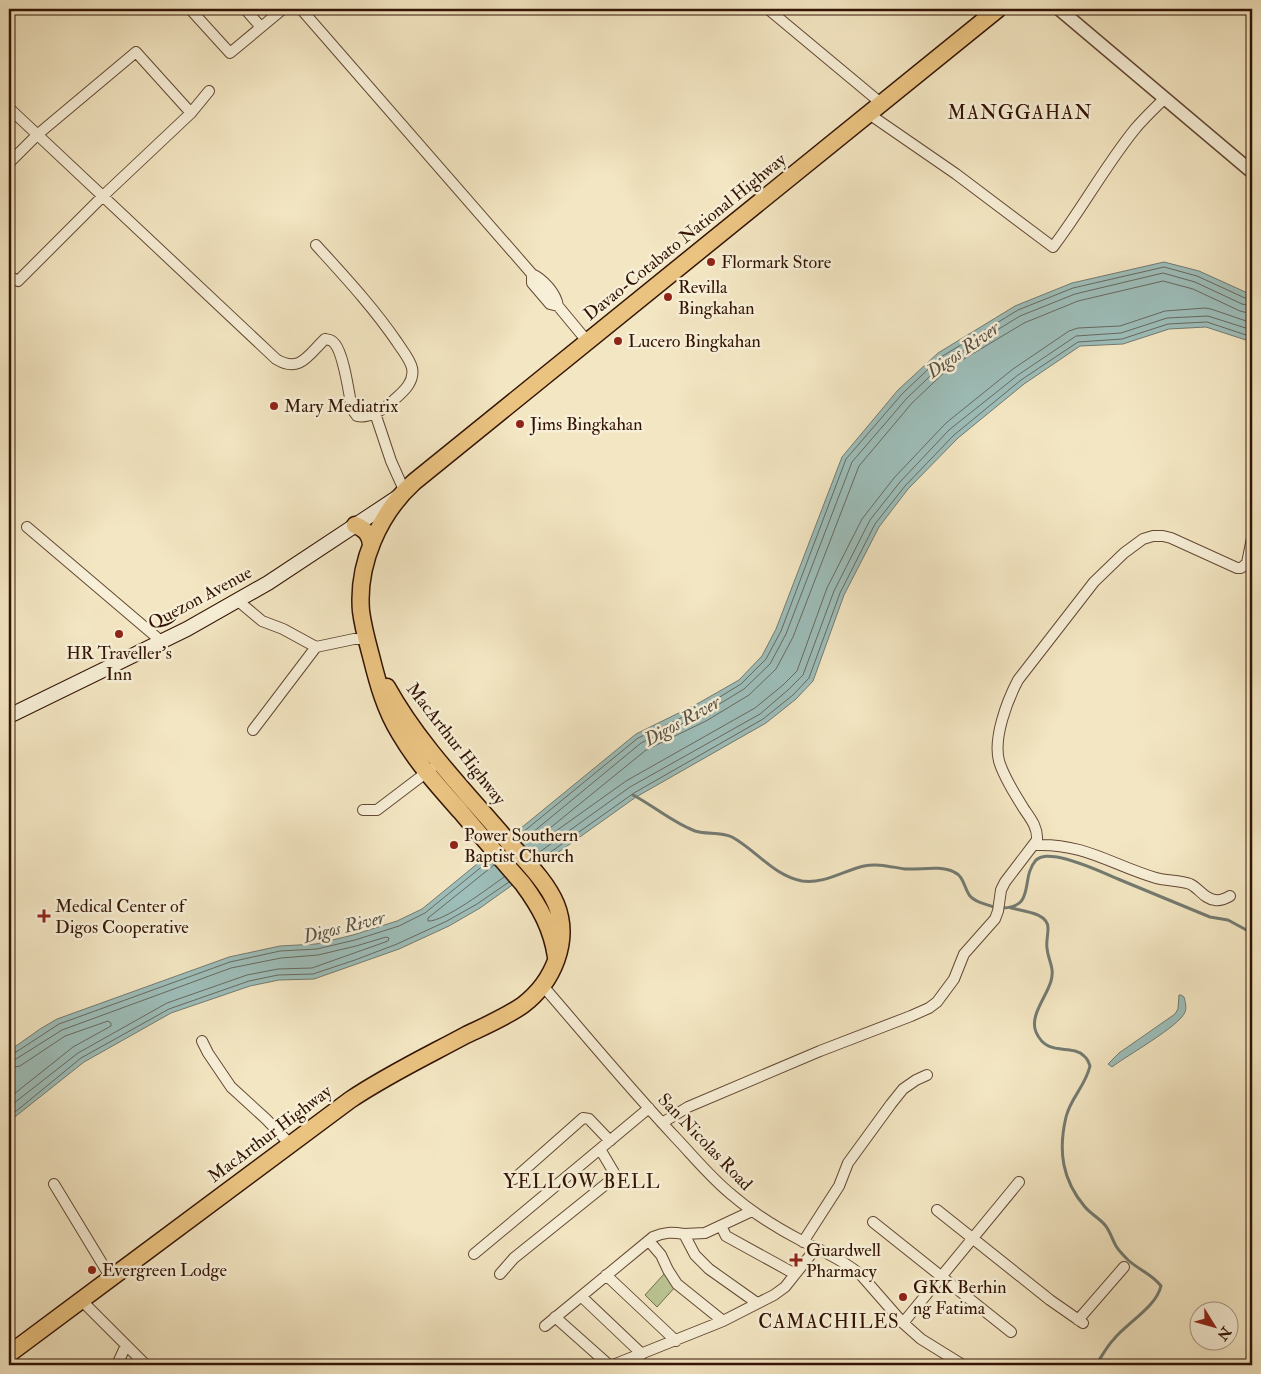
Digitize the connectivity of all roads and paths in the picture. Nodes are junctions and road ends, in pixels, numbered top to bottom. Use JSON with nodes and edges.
{"nodes":[{"id":1,"x":190,"y":9,"type":"edge"},
{"id":2,"x":245,"y":9,"type":"edge"},
{"id":3,"x":283,"y":9,"type":"edge"},
{"id":4,"x":301,"y":9,"type":"edge"},
{"id":5,"x":768,"y":9,"type":"edge"},
{"id":6,"x":998,"y":9,"type":"edge"},
{"id":7,"x":1059,"y":9,"type":"edge"},
{"id":8,"x":261,"y":27,"type":"junction"},
{"id":9,"x":209,"y":91,"type":"dead end"},
{"id":10,"x":1165,"y":98,"type":"junction"},
{"id":11,"x":9,"y":108,"type":"edge"},
{"id":12,"x":876,"y":109,"type":"junction"},
{"id":13,"x":191,"y":113,"type":"junction"},
{"id":14,"x":37,"y":135,"type":"junction"},
{"id":15,"x":9,"y":163,"type":"edge"},
{"id":16,"x":1252,"y":172,"type":"edge"},
{"id":17,"x":103,"y":196,"type":"junction"},
{"id":18,"x":316,"y":245,"type":"dead end"},
{"id":19,"x":9,"y":276,"type":"edge"},
{"id":20,"x":587,"y":341,"type":"junction"},
{"id":21,"x":375,"y":413,"type":"junction"},
{"id":22,"x":402,"y":493,"type":"junction"},
{"id":23,"x":355,"y":525,"type":"junction"},
{"id":24,"x":27,"y":527,"type":"dead end"},
{"id":25,"x":1252,"y":538,"type":"edge"},
{"id":26,"x":371,"y":545,"type":"junction"},
{"id":27,"x":237,"y":600,"type":"junction"},
{"id":28,"x":366,"y":639,"type":"junction"},
{"id":29,"x":161,"y":641,"type":"junction"},
{"id":30,"x":316,"y":647,"type":"junction"},
{"id":31,"x":371,"y":656,"type":"junction"},
{"id":32,"x":9,"y":716,"type":"edge"},
{"id":33,"x":253,"y":730,"type":"dead end"},
{"id":34,"x":440,"y":762,"type":"junction"},
{"id":35,"x":426,"y":773,"type":"junction"},
{"id":36,"x":363,"y":810,"type":"dead end"},
{"id":37,"x":1035,"y":845,"type":"junction"},
{"id":38,"x":1230,"y":896,"type":"dead end"},
{"id":39,"x":556,"y":957,"type":"junction"},
{"id":40,"x":543,"y":986,"type":"junction"},
{"id":41,"x":202,"y":1041,"type":"dead end"},
{"id":42,"x":927,"y":1075,"type":"dead end"},
{"id":43,"x":649,"y":1108,"type":"junction"},
{"id":44,"x":662,"y":1122,"type":"junction"},
{"id":45,"x":610,"y":1141,"type":"junction"},
{"id":46,"x":290,"y":1144,"type":"junction"},
{"id":47,"x":600,"y":1149,"type":"junction"},
{"id":48,"x":514,"y":1179,"type":"dead end"},
{"id":49,"x":1019,"y":1182,"type":"dead end"},
{"id":50,"x":54,"y":1184,"type":"dead end"},
{"id":51,"x":937,"y":1210,"type":"dead end"},
{"id":52,"x":752,"y":1211,"type":"junction"},
{"id":53,"x":873,"y":1222,"type":"dead end"},
{"id":54,"x":721,"y":1226,"type":"junction"},
{"id":55,"x":684,"y":1234,"type":"junction"},
{"id":56,"x":972,"y":1238,"type":"junction"},
{"id":57,"x":649,"y":1241,"type":"junction"},
{"id":58,"x":803,"y":1242,"type":"junction"},
{"id":59,"x":816,"y":1248,"type":"junction"},
{"id":60,"x":474,"y":1254,"type":"dead end"},
{"id":61,"x":1124,"y":1267,"type":"dead end"},
{"id":62,"x":500,"y":1274,"type":"dead end"},
{"id":63,"x":795,"y":1274,"type":"junction"},
{"id":64,"x":606,"y":1275,"type":"junction"},
{"id":65,"x":942,"y":1276,"type":"junction"},
{"id":66,"x":111,"y":1278,"type":"junction"},
{"id":67,"x":582,"y":1297,"type":"junction"},
{"id":68,"x":80,"y":1300,"type":"junction"},
{"id":69,"x":758,"y":1303,"type":"junction"},
{"id":70,"x":555,"y":1317,"type":"junction"},
{"id":71,"x":723,"y":1321,"type":"junction"},
{"id":72,"x":903,"y":1323,"type":"junction"},
{"id":73,"x":545,"y":1326,"type":"dead end"},
{"id":74,"x":1010,"y":1332,"type":"dead end"},
{"id":75,"x":676,"y":1340,"type":"junction"},
{"id":76,"x":126,"y":1345,"type":"junction"},
{"id":77,"x":9,"y":1354,"type":"edge"},
{"id":78,"x":642,"y":1354,"type":"junction"},
{"id":79,"x":117,"y":1365,"type":"edge"},
{"id":80,"x":146,"y":1365,"type":"edge"},
{"id":81,"x":611,"y":1365,"type":"edge"},
{"id":82,"x":963,"y":1365,"type":"edge"}],
"edges":[{"from":1,"to":8,"type":"street"},
{"from":2,"to":8,"type":"street"},
{"from":3,"to":8,"type":"street"},
{"from":4,"to":20,"type":"street"},
{"from":5,"to":12,"type":"street"},
{"from":6,"to":12,"type":"highway","name":"Davao-Cotabato National Highway"},
{"from":7,"to":10,"type":"street"},
{"from":9,"to":13,"type":"street"},
{"from":10,"to":12,"type":"street"},
{"from":10,"to":16,"type":"street"},
{"from":11,"to":14,"type":"street"},
{"from":12,"to":20,"type":"highway","name":"Davao-Cotabato National Highway"},
{"from":13,"to":14,"type":"street"},
{"from":13,"to":17,"type":"street"},
{"from":14,"to":15,"type":"street"},
{"from":14,"to":17,"type":"street"},
{"from":17,"to":19,"type":"street"},
{"from":17,"to":21,"type":"street"},
{"from":18,"to":21,"type":"street"},
{"from":20,"to":22,"type":"highway","name":"Davao-Cotabato National Highway"},
{"from":21,"to":22,"type":"street"},
{"from":22,"to":23,"type":"main road","name":"Quezon Avenue"},
{"from":22,"to":26,"type":"highway","name":"MacArthur Highway"},
{"from":23,"to":26,"type":"highway"},
{"from":23,"to":27,"type":"main road","name":"Quezon Avenue"},
{"from":24,"to":29,"type":"street"},
{"from":25,"to":37,"type":"street"},
{"from":26,"to":28,"type":"highway","name":"MacArthur Highway"},
{"from":27,"to":29,"type":"main road","name":"Quezon Avenue"},
{"from":27,"to":30,"type":"street"},
{"from":28,"to":30,"type":"street"},
{"from":28,"to":31,"type":"highway","name":"MacArthur Highway"},
{"from":29,"to":32,"type":"main road","name":"Quezon Avenue"},
{"from":30,"to":33,"type":"street"},
{"from":31,"to":34,"type":"highway","name":"MacArthur Highway"},
{"from":31,"to":35,"type":"highway","name":"MacArthur Highway"},
{"from":34,"to":35,"type":"street"},
{"from":34,"to":39,"type":"highway","name":"MacArthur Highway"},
{"from":35,"to":36,"type":"street"},
{"from":35,"to":39,"type":"highway","name":"MacArthur Highway"},
{"from":37,"to":38,"type":"street"},
{"from":37,"to":44,"type":"street"},
{"from":39,"to":40,"type":"highway","name":"MacArthur Highway"},
{"from":40,"to":43,"type":"street","name":"San Nicolas Road"},
{"from":40,"to":46,"type":"highway","name":"MacArthur Highway"},
{"from":41,"to":46,"type":"street"},
{"from":42,"to":58,"type":"street"},
{"from":43,"to":44,"type":"street","name":"San Nicolas Road"},
{"from":43,"to":45,"type":"street"},
{"from":44,"to":52,"type":"street","name":"San Nicolas Road"},
{"from":45,"to":47,"type":"street"},
{"from":45,"to":48,"type":"street"},
{"from":46,"to":66,"type":"highway","name":"MacArthur Highway"},
{"from":47,"to":60,"type":"street"},
{"from":47,"to":62,"type":"street"},
{"from":49,"to":56,"type":"street"},
{"from":50,"to":66,"type":"street"},
{"from":51,"to":56,"type":"street"},
{"from":52,"to":54,"type":"street"},
{"from":52,"to":58,"type":"street","name":"San Nicolas Road"},
{"from":53,"to":65,"type":"street"},
{"from":54,"to":55,"type":"street"},
{"from":54,"to":63,"type":"street"},
{"from":55,"to":57,"type":"street"},
{"from":55,"to":69,"type":"street"},
{"from":56,"to":61,"type":"street"},
{"from":56,"to":65,"type":"street"},
{"from":57,"to":64,"type":"street"},
{"from":57,"to":71,"type":"street"},
{"from":58,"to":59,"type":"street","name":"San Nicolas Road"},
{"from":59,"to":63,"type":"street"},
{"from":59,"to":72,"type":"street","name":"San Nicolas Road"},
{"from":63,"to":69,"type":"street"},
{"from":64,"to":67,"type":"street"},
{"from":64,"to":75,"type":"street"},
{"from":65,"to":72,"type":"street"},
{"from":65,"to":74,"type":"street"},
{"from":66,"to":68,"type":"highway","name":"MacArthur Highway"},
{"from":67,"to":70,"type":"street"},
{"from":67,"to":78,"type":"street"},
{"from":68,"to":76,"type":"street"},
{"from":68,"to":77,"type":"highway","name":"MacArthur Highway"},
{"from":69,"to":71,"type":"street"},
{"from":70,"to":73,"type":"street"},
{"from":70,"to":81,"type":"street"},
{"from":71,"to":75,"type":"street"},
{"from":72,"to":82,"type":"street","name":"San Nicolas Road"},
{"from":75,"to":78,"type":"street"},
{"from":76,"to":79,"type":"street"},
{"from":76,"to":80,"type":"street"},
{"from":78,"to":81,"type":"street"}]}
